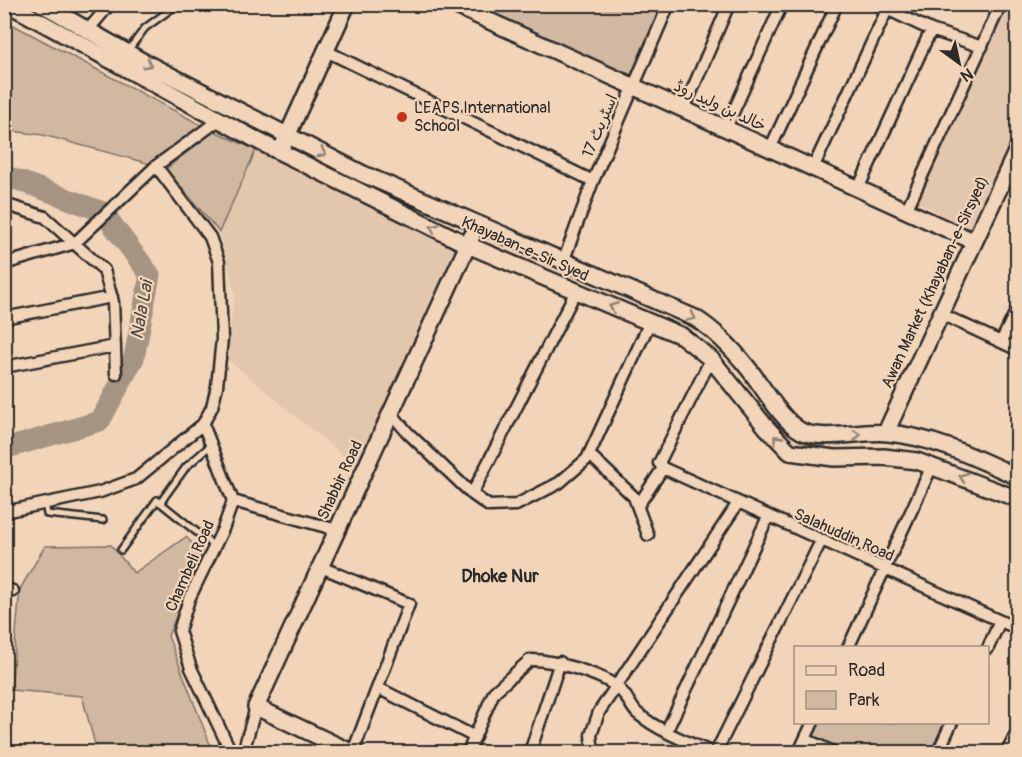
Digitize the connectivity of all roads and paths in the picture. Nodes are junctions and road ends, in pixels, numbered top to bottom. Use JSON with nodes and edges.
{"nodes":[{"id":1,"x":8,"y":4,"type":"edge"},
{"id":2,"x":42,"y":4,"type":"edge"},
{"id":3,"x":110,"y":4,"type":"edge"},
{"id":4,"x":178,"y":4,"type":"edge"},
{"id":5,"x":347,"y":4,"type":"edge"},
{"id":6,"x":452,"y":4,"type":"edge"},
{"id":7,"x":669,"y":4,"type":"edge"},
{"id":8,"x":729,"y":4,"type":"edge"},
{"id":9,"x":782,"y":4,"type":"edge"},
{"id":10,"x":837,"y":4,"type":"edge"},
{"id":11,"x":876,"y":4,"type":"edge"},
{"id":12,"x":1001,"y":4,"type":"edge"},
{"id":13,"x":887,"y":10,"type":"junction"},
{"id":14,"x":88,"y":30,"type":"junction"},
{"id":15,"x":931,"y":30,"type":"junction"},
{"id":16,"x":982,"y":47,"type":"junction"},
{"id":17,"x":326,"y":51,"type":"junction"},
{"id":18,"x":127,"y":52,"type":"junction"},
{"id":19,"x":634,"y":86,"type":"junction"},
{"id":20,"x":684,"y":109,"type":"junction"},
{"id":21,"x":219,"y":120,"type":"junction"},
{"id":22,"x":726,"y":128,"type":"junction"},
{"id":23,"x":288,"y":135,"type":"junction"},
{"id":24,"x":770,"y":148,"type":"junction"},
{"id":25,"x":1017,"y":148,"type":"edge"},
{"id":26,"x":280,"y":151,"type":"junction"},
{"id":27,"x":813,"y":168,"type":"junction"},
{"id":28,"x":154,"y":169,"type":"junction"},
{"id":29,"x":593,"y":181,"type":"junction"},
{"id":30,"x":858,"y":189,"type":"junction"},
{"id":31,"x":4,"y":204,"type":"edge"},
{"id":32,"x":906,"y":211,"type":"junction"},
{"id":33,"x":477,"y":225,"type":"junction"},
{"id":34,"x":79,"y":239,"type":"junction"},
{"id":35,"x":973,"y":241,"type":"junction"},
{"id":36,"x":468,"y":245,"type":"junction"},
{"id":37,"x":563,"y":262,"type":"junction"},
{"id":38,"x":4,"y":264,"type":"edge"},
{"id":39,"x":576,"y":291,"type":"junction"},
{"id":40,"x":112,"y":297,"type":"junction"},
{"id":41,"x":1017,"y":307,"type":"edge"},
{"id":42,"x":939,"y":313,"type":"junction"},
{"id":43,"x":4,"y":318,"type":"edge"},
{"id":44,"x":650,"y":322,"type":"junction"},
{"id":45,"x":1001,"y":342,"type":"junction"},
{"id":46,"x":115,"y":346,"type":"junction"},
{"id":47,"x":1017,"y":350,"type":"edge"},
{"id":48,"x":711,"y":358,"type":"junction"},
{"id":49,"x":4,"y":368,"type":"edge"},
{"id":50,"x":116,"y":374,"type":"dead end"},
{"id":51,"x":391,"y":413,"type":"junction"},
{"id":52,"x":203,"y":424,"type":"junction"},
{"id":53,"x":886,"y":432,"type":"junction"},
{"id":54,"x":211,"y":445,"type":"junction"},
{"id":55,"x":589,"y":454,"type":"junction"},
{"id":56,"x":661,"y":465,"type":"junction"},
{"id":57,"x":932,"y":466,"type":"junction"},
{"id":58,"x":1017,"y":477,"type":"edge"},
{"id":59,"x":472,"y":494,"type":"junction"},
{"id":60,"x":1017,"y":499,"type":"edge"},
{"id":61,"x":232,"y":501,"type":"junction"},
{"id":62,"x":45,"y":502,"type":"junction"},
{"id":63,"x":160,"y":502,"type":"junction"},
{"id":64,"x":738,"y":503,"type":"junction"},
{"id":65,"x":639,"y":504,"type":"junction"},
{"id":66,"x":7,"y":512,"type":"edge"},
{"id":67,"x":768,"y":517,"type":"junction"},
{"id":68,"x":103,"y":520,"type":"dead end"},
{"id":69,"x":4,"y":522,"type":"edge"},
{"id":70,"x":338,"y":530,"type":"junction"},
{"id":71,"x":648,"y":536,"type":"dead end"},
{"id":72,"x":821,"y":541,"type":"junction"},
{"id":73,"x":214,"y":546,"type":"junction"},
{"id":74,"x":121,"y":549,"type":"dead end"},
{"id":75,"x":321,"y":567,"type":"junction"},
{"id":76,"x":884,"y":569,"type":"junction"},
{"id":77,"x":1000,"y":621,"type":"junction"},
{"id":78,"x":1017,"y":629,"type":"edge"},
{"id":79,"x":849,"y":646,"type":"edge"},
{"id":80,"x":988,"y":646,"type":"edge"},
{"id":81,"x":560,"y":662,"type":"junction"},
{"id":82,"x":618,"y":687,"type":"junction"},
{"id":83,"x":378,"y":688,"type":"junction"},
{"id":84,"x":256,"y":707,"type":"junction"},
{"id":85,"x":813,"y":724,"type":"edge"},
{"id":86,"x":952,"y":724,"type":"edge"},
{"id":87,"x":667,"y":730,"type":"junction"},
{"id":88,"x":1017,"y":730,"type":"edge"},
{"id":89,"x":475,"y":737,"type":"junction"},
{"id":90,"x":806,"y":739,"type":"junction"},
{"id":91,"x":231,"y":753,"type":"edge"},
{"id":92,"x":243,"y":753,"type":"edge"},
{"id":93,"x":352,"y":753,"type":"edge"},
{"id":94,"x":468,"y":753,"type":"edge"},
{"id":95,"x":530,"y":753,"type":"edge"},
{"id":96,"x":592,"y":753,"type":"edge"},
{"id":97,"x":711,"y":753,"type":"edge"},
{"id":98,"x":716,"y":753,"type":"edge"},
{"id":99,"x":799,"y":753,"type":"edge"},
{"id":100,"x":833,"y":753,"type":"edge"},
{"id":101,"x":938,"y":753,"type":"edge"},
{"id":102,"x":1007,"y":753,"type":"edge"}],
"edges":[{"from":1,"to":21,"type":"main road","name":"Khayaban-e-Sir Syed"},
{"from":2,"to":14,"type":"main road","name":"Khayaban-e-Sir Syed"},
{"from":3,"to":14,"type":"street"},
{"from":4,"to":18,"type":"lane"},
{"from":5,"to":17,"type":"main road"},
{"from":6,"to":19,"type":"main road","name":"خالد بن ولید روڈ"},
{"from":7,"to":19,"type":"street","name":"اسٹریٹ 17"},
{"from":8,"to":20,"type":"street"},
{"from":9,"to":22,"type":"street"},
{"from":10,"to":24,"type":"street"},
{"from":11,"to":13,"type":"street"},
{"from":12,"to":16,"type":"street"},
{"from":13,"to":15,"type":"street"},
{"from":13,"to":27,"type":"street"},
{"from":14,"to":18,"type":"main road","name":"Khayaban-e-Sir Syed"},
{"from":15,"to":16,"type":"street"},
{"from":15,"to":30,"type":"street"},
{"from":16,"to":32,"type":"street"},
{"from":17,"to":23,"type":"main road"},
{"from":17,"to":29,"type":"street"},
{"from":18,"to":23,"type":"main road","name":"Khayaban-e-Sir Syed","one_way":true},
{"from":19,"to":20,"type":"main road","name":"خالد بن ولید روڈ"},
{"from":19,"to":29,"type":"street","name":"اسٹریٹ 17"},
{"from":20,"to":22,"type":"main road","name":"خالد بن ولید روڈ"},
{"from":21,"to":26,"type":"main road","name":"Khayaban-e-Sir Syed"},
{"from":21,"to":28,"type":"street"},
{"from":22,"to":24,"type":"main road","name":"خالد بن ولید روڈ"},
{"from":23,"to":26,"type":"main road"},
{"from":23,"to":33,"type":"main road","name":"Khayaban-e-Sir Syed","one_way":true},
{"from":24,"to":27,"type":"main road","name":"خالد بن ولید روڈ"},
{"from":25,"to":35,"type":"main road","name":"Awan Market (Khayaban-e-Sirsyed)"},
{"from":36,"to":26,"type":"main road","name":"Khayaban-e-Sir Syed","one_way":true},
{"from":27,"to":30,"type":"main road","name":"خالد بن ولید روڈ"},
{"from":28,"to":34,"type":"street"},
{"from":28,"to":52,"type":"street"},
{"from":29,"to":37,"type":"street","name":"اسٹریٹ 17"},
{"from":30,"to":32,"type":"main road","name":"خالد بن ولید روڈ"},
{"from":31,"to":34,"type":"street"},
{"from":32,"to":35,"type":"main road","name":"خالد بن ولید روڈ"},
{"from":33,"to":36,"type":"main road","name":"Shabbir Road"},
{"from":33,"to":37,"type":"main road","name":"Khayaban-e-Sir Syed"},
{"from":34,"to":38,"type":"street"},
{"from":34,"to":40,"type":"street"},
{"from":35,"to":42,"type":"main road","name":"Awan Market (Khayaban-e-Sirsyed)"},
{"from":36,"to":39,"type":"main road","name":"Khayaban-e-Sir Syed"},
{"from":36,"to":51,"type":"main road","name":"Shabbir Road"},
{"from":37,"to":53,"type":"main road","name":"Khayaban-e-Sir Syed","one_way":true},
{"from":44,"to":39,"type":"main road","name":"Khayaban-e-Sir Syed","one_way":true},
{"from":39,"to":59,"type":"street"},
{"from":40,"to":43,"type":"street"},
{"from":40,"to":46,"type":"street"},
{"from":41,"to":45,"type":"street"},
{"from":42,"to":45,"type":"street"},
{"from":42,"to":53,"type":"main road","name":"Awan Market (Khayaban-e-Sirsyed)"},
{"from":44,"to":48,"type":"main road","name":"Khayaban-e-Sir Syed"},
{"from":44,"to":55,"type":"street"},
{"from":45,"to":47,"type":"street"},
{"from":46,"to":49,"type":"street"},
{"from":46,"to":50,"type":"street"},
{"from":48,"to":56,"type":"street"},
{"from":57,"to":48,"type":"main road","name":"Khayaban-e-Sir Syed","one_way":true},
{"from":51,"to":59,"type":"street"},
{"from":51,"to":70,"type":"main road","name":"Shabbir Road"},
{"from":52,"to":54,"type":"street"},
{"from":52,"to":62,"type":"street"},
{"from":53,"to":58,"type":"main road","name":"Khayaban-e-Sir Syed"},
{"from":54,"to":61,"type":"street"},
{"from":54,"to":63,"type":"lane"},
{"from":55,"to":59,"type":"street"},
{"from":55,"to":65,"type":"street"},
{"from":56,"to":64,"type":"street","name":"Salahuddin Road"},
{"from":56,"to":65,"type":"street"},
{"from":60,"to":57,"type":"main road","name":"Khayaban-e-Sir Syed","one_way":true},
{"from":57,"to":76,"type":"street"},
{"from":61,"to":70,"type":"street"},
{"from":61,"to":73,"type":"street","name":"Chambeli Road"},
{"from":62,"to":66,"type":"street"},
{"from":62,"to":68,"type":"lane"},
{"from":63,"to":73,"type":"lane"},
{"from":63,"to":74,"type":"lane"},
{"from":64,"to":67,"type":"street","name":"Salahuddin Road"},
{"from":64,"to":82,"type":"street"},
{"from":65,"to":71,"type":"street"},
{"from":66,"to":69,"type":"street"},
{"from":67,"to":72,"type":"street","name":"Salahuddin Road"},
{"from":67,"to":87,"type":"street"},
{"from":70,"to":75,"type":"main road","name":"Shabbir Road"},
{"from":72,"to":76,"type":"street","name":"Salahuddin Road"},
{"from":72,"to":98,"type":"street"},
{"from":73,"to":91,"type":"street","name":"Chambeli Road"},
{"from":75,"to":83,"type":"street"},
{"from":75,"to":84,"type":"main road","name":"Shabbir Road"},
{"from":76,"to":77,"type":"street","name":"Salahuddin Road"},
{"from":76,"to":79,"type":"street"},
{"from":77,"to":78,"type":"street","name":"Salahuddin Road"},
{"from":77,"to":80,"type":"street"},
{"from":81,"to":82,"type":"street"},
{"from":81,"to":89,"type":"street"},
{"from":81,"to":95,"type":"street"},
{"from":82,"to":87,"type":"street"},
{"from":82,"to":96,"type":"street"},
{"from":83,"to":89,"type":"street"},
{"from":83,"to":93,"type":"street"},
{"from":84,"to":92,"type":"street","name":"Shabbir Road"},
{"from":84,"to":93,"type":"main road"},
{"from":85,"to":90,"type":"street"},
{"from":86,"to":101,"type":"street"},
{"from":87,"to":97,"type":"street"},
{"from":88,"to":102,"type":"street"},
{"from":89,"to":94,"type":"street"},
{"from":90,"to":99,"type":"street"},
{"from":90,"to":100,"type":"street"}]}
